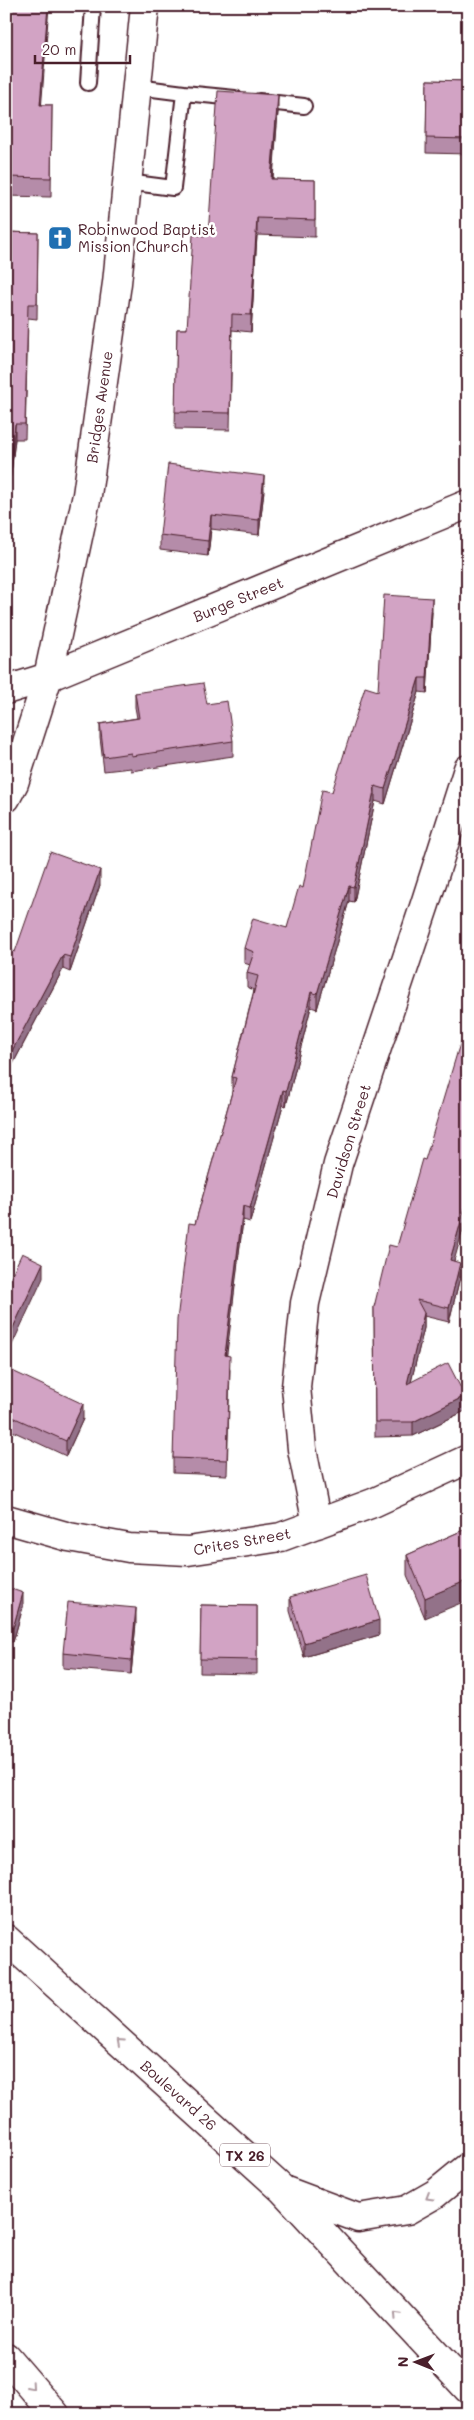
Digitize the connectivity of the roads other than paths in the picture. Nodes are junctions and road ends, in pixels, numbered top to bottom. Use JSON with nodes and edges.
{"nodes":[{"id":1,"x":93,"y":6,"type":"edge"},
{"id":2,"x":145,"y":6,"type":"edge"},
{"id":3,"x":88,"y":83,"type":"dead end"},
{"id":4,"x":137,"y":87,"type":"junction"},
{"id":5,"x":184,"y":92,"type":"junction"},
{"id":6,"x":304,"y":106,"type":"dead end"},
{"id":7,"x":127,"y":182,"type":"junction"},
{"id":8,"x":468,"y":504,"type":"edge"},
{"id":9,"x":48,"y":678,"type":"junction"},
{"id":10,"x":6,"y":690,"type":"edge"},
{"id":11,"x":468,"y":769,"type":"edge"},
{"id":12,"x":6,"y":798,"type":"edge"},
{"id":13,"x":468,"y":1459,"type":"edge"},
{"id":14,"x":6,"y":1518,"type":"edge"},
{"id":15,"x":317,"y":1524,"type":"junction"},
{"id":16,"x":6,"y":1939,"type":"edge"},
{"id":17,"x":468,"y":2167,"type":"edge"},
{"id":18,"x":282,"y":2189,"type":"junction"},
{"id":19,"x":6,"y":2357,"type":"edge"},
{"id":20,"x":467,"y":2389,"type":"edge"},
{"id":21,"x":56,"y":2414,"type":"edge"}],
"edges":[{"from":1,"to":3,"type":"lane"},
{"from":2,"to":4,"type":"street","name":"Bridges Avenue"},
{"from":4,"to":5,"type":"lane"},
{"from":4,"to":7,"type":"street","name":"Bridges Avenue"},
{"from":5,"to":6,"type":"lane"},
{"from":5,"to":7,"type":"lane"},
{"from":7,"to":9,"type":"street","name":"Bridges Avenue"},
{"from":8,"to":9,"type":"street","name":"Burge Street"},
{"from":9,"to":10,"type":"street","name":"Burge Street"},
{"from":9,"to":12,"type":"street","name":"Bridges Avenue"},
{"from":11,"to":15,"type":"street","name":"Davidson Street"},
{"from":13,"to":15,"type":"street","name":"Crites Street"},
{"from":14,"to":15,"type":"street","name":"Crites Street"},
{"from":18,"to":16,"type":"street","name":"Boulevard 26","number":"TX 26","one_way":true},
{"from":17,"to":18,"type":"street","one_way":true},
{"from":20,"to":18,"type":"street","name":"Boulevard 26","number":"TX 26","one_way":true},
{"from":19,"to":21,"type":"street","one_way":true}]}
